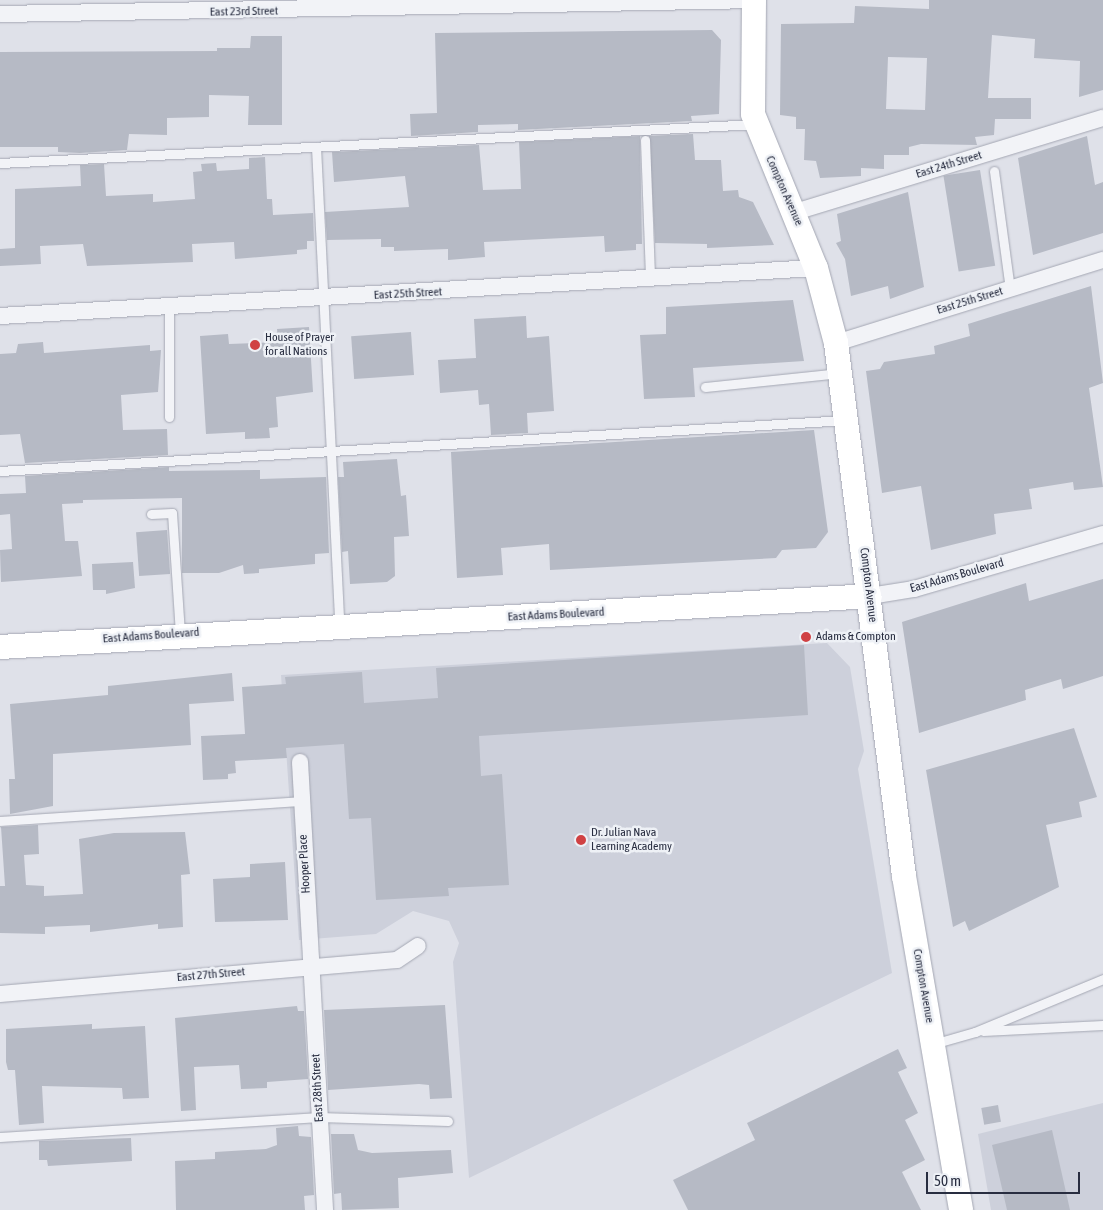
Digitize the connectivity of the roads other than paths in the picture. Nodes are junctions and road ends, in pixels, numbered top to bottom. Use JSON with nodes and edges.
{"nodes":[{"id":1,"x":755,"y":0,"type":"edge"},
{"id":2,"x":336,"y":5,"type":"edge"},
{"id":3,"x":240,"y":6,"type":"edge"},
{"id":4,"x":298,"y":6,"type":"edge"},
{"id":5,"x":0,"y":14,"type":"edge"},
{"id":6,"x":1103,"y":118,"type":"edge"},
{"id":7,"x":756,"y":124,"type":"junction"},
{"id":8,"x":645,"y":140,"type":"dead end"},
{"id":9,"x":316,"y":147,"type":"junction"},
{"id":10,"x":0,"y":163,"type":"edge"},
{"id":11,"x":994,"y":171,"type":"dead end"},
{"id":12,"x":795,"y":212,"type":"junction"},
{"id":13,"x":1103,"y":260,"type":"edge"},
{"id":14,"x":816,"y":268,"type":"junction"},
{"id":15,"x":650,"y":279,"type":"junction"},
{"id":16,"x":1010,"y":289,"type":"junction"},
{"id":17,"x":323,"y":299,"type":"junction"},
{"id":18,"x":168,"y":307,"type":"junction"},
{"id":19,"x":0,"y":316,"type":"edge"},
{"id":20,"x":836,"y":343,"type":"junction"},
{"id":21,"x":840,"y":373,"type":"junction"},
{"id":22,"x":705,"y":387,"type":"dead end"},
{"id":23,"x":169,"y":417,"type":"dead end"},
{"id":24,"x":846,"y":420,"type":"junction"},
{"id":25,"x":330,"y":450,"type":"junction"},
{"id":26,"x":0,"y":471,"type":"edge"},
{"id":27,"x":151,"y":514,"type":"dead end"},
{"id":28,"x":1103,"y":534,"type":"edge"},
{"id":29,"x":870,"y":596,"type":"junction"},
{"id":30,"x":339,"y":625,"type":"junction"},
{"id":31,"x":180,"y":634,"type":"junction"},
{"id":32,"x":0,"y":647,"type":"edge"},
{"id":33,"x":300,"y":762,"type":"dead end"},
{"id":34,"x":302,"y":801,"type":"junction"},
{"id":35,"x":0,"y":821,"type":"edge"},
{"id":36,"x":418,"y":946,"type":"dead end"},
{"id":37,"x":310,"y":966,"type":"junction"},
{"id":38,"x":1103,"y":979,"type":"edge"},
{"id":39,"x":0,"y":994,"type":"edge"},
{"id":40,"x":1103,"y":1025,"type":"edge"},
{"id":41,"x":976,"y":1032,"type":"junction"},
{"id":42,"x":933,"y":1044,"type":"junction"},
{"id":43,"x":319,"y":1117,"type":"junction"},
{"id":44,"x":448,"y":1121,"type":"dead end"},
{"id":45,"x":0,"y":1137,"type":"edge"},
{"id":46,"x":324,"y":1210,"type":"edge"},
{"id":47,"x":961,"y":1210,"type":"edge"}],
"edges":[{"from":1,"to":2,"type":"street","name":"East 23rd Street"},
{"from":1,"to":7,"type":"street","name":"Compton Avenue"},
{"from":2,"to":4,"type":"street","name":"East 23rd Street"},
{"from":3,"to":4,"type":"street","name":"East 23rd Street"},
{"from":3,"to":5,"type":"street","name":"East 23rd Street"},
{"from":6,"to":12,"type":"street","name":"East 24th Street"},
{"from":7,"to":9,"type":"lane"},
{"from":7,"to":12,"type":"street","name":"Compton Avenue"},
{"from":8,"to":15,"type":"lane"},
{"from":9,"to":10,"type":"lane"},
{"from":9,"to":17,"type":"lane"},
{"from":11,"to":16,"type":"lane"},
{"from":12,"to":14,"type":"street","name":"Compton Avenue"},
{"from":13,"to":16,"type":"street","name":"East 25th Street"},
{"from":14,"to":15,"type":"street","name":"East 25th Street"},
{"from":14,"to":20,"type":"street","name":"Compton Avenue"},
{"from":15,"to":17,"type":"street","name":"East 25th Street"},
{"from":16,"to":20,"type":"street","name":"East 25th Street"},
{"from":17,"to":18,"type":"street","name":"East 25th Street"},
{"from":17,"to":25,"type":"lane"},
{"from":18,"to":19,"type":"street","name":"East 25th Street"},
{"from":18,"to":23,"type":"lane"},
{"from":20,"to":21,"type":"street","name":"Compton Avenue"},
{"from":21,"to":22,"type":"lane"},
{"from":21,"to":24,"type":"street","name":"Compton Avenue"},
{"from":24,"to":25,"type":"lane"},
{"from":24,"to":29,"type":"street","name":"Compton Avenue"},
{"from":25,"to":26,"type":"lane"},
{"from":25,"to":30,"type":"lane"},
{"from":27,"to":31,"type":"lane"},
{"from":28,"to":29,"type":"street","name":"East Adams Boulevard"},
{"from":29,"to":30,"type":"street","name":"East Adams Boulevard"},
{"from":29,"to":42,"type":"street","name":"Compton Avenue"},
{"from":30,"to":31,"type":"street","name":"East Adams Boulevard"},
{"from":31,"to":32,"type":"street","name":"East Adams Boulevard"},
{"from":33,"to":34,"type":"street","name":"Hooper Place"},
{"from":34,"to":35,"type":"lane"},
{"from":34,"to":37,"type":"street","name":"Hooper Place"},
{"from":36,"to":37,"type":"street","name":"East 27th Street"},
{"from":37,"to":39,"type":"street","name":"East 27th Street"},
{"from":37,"to":43,"type":"street","name":"East 28th Street"},
{"from":38,"to":41,"type":"lane"},
{"from":40,"to":41,"type":"lane"},
{"from":41,"to":42,"type":"lane"},
{"from":42,"to":47,"type":"street","name":"Compton Avenue"},
{"from":43,"to":44,"type":"lane"},
{"from":43,"to":45,"type":"lane"},
{"from":43,"to":46,"type":"street","name":"East 28th Street"}]}
